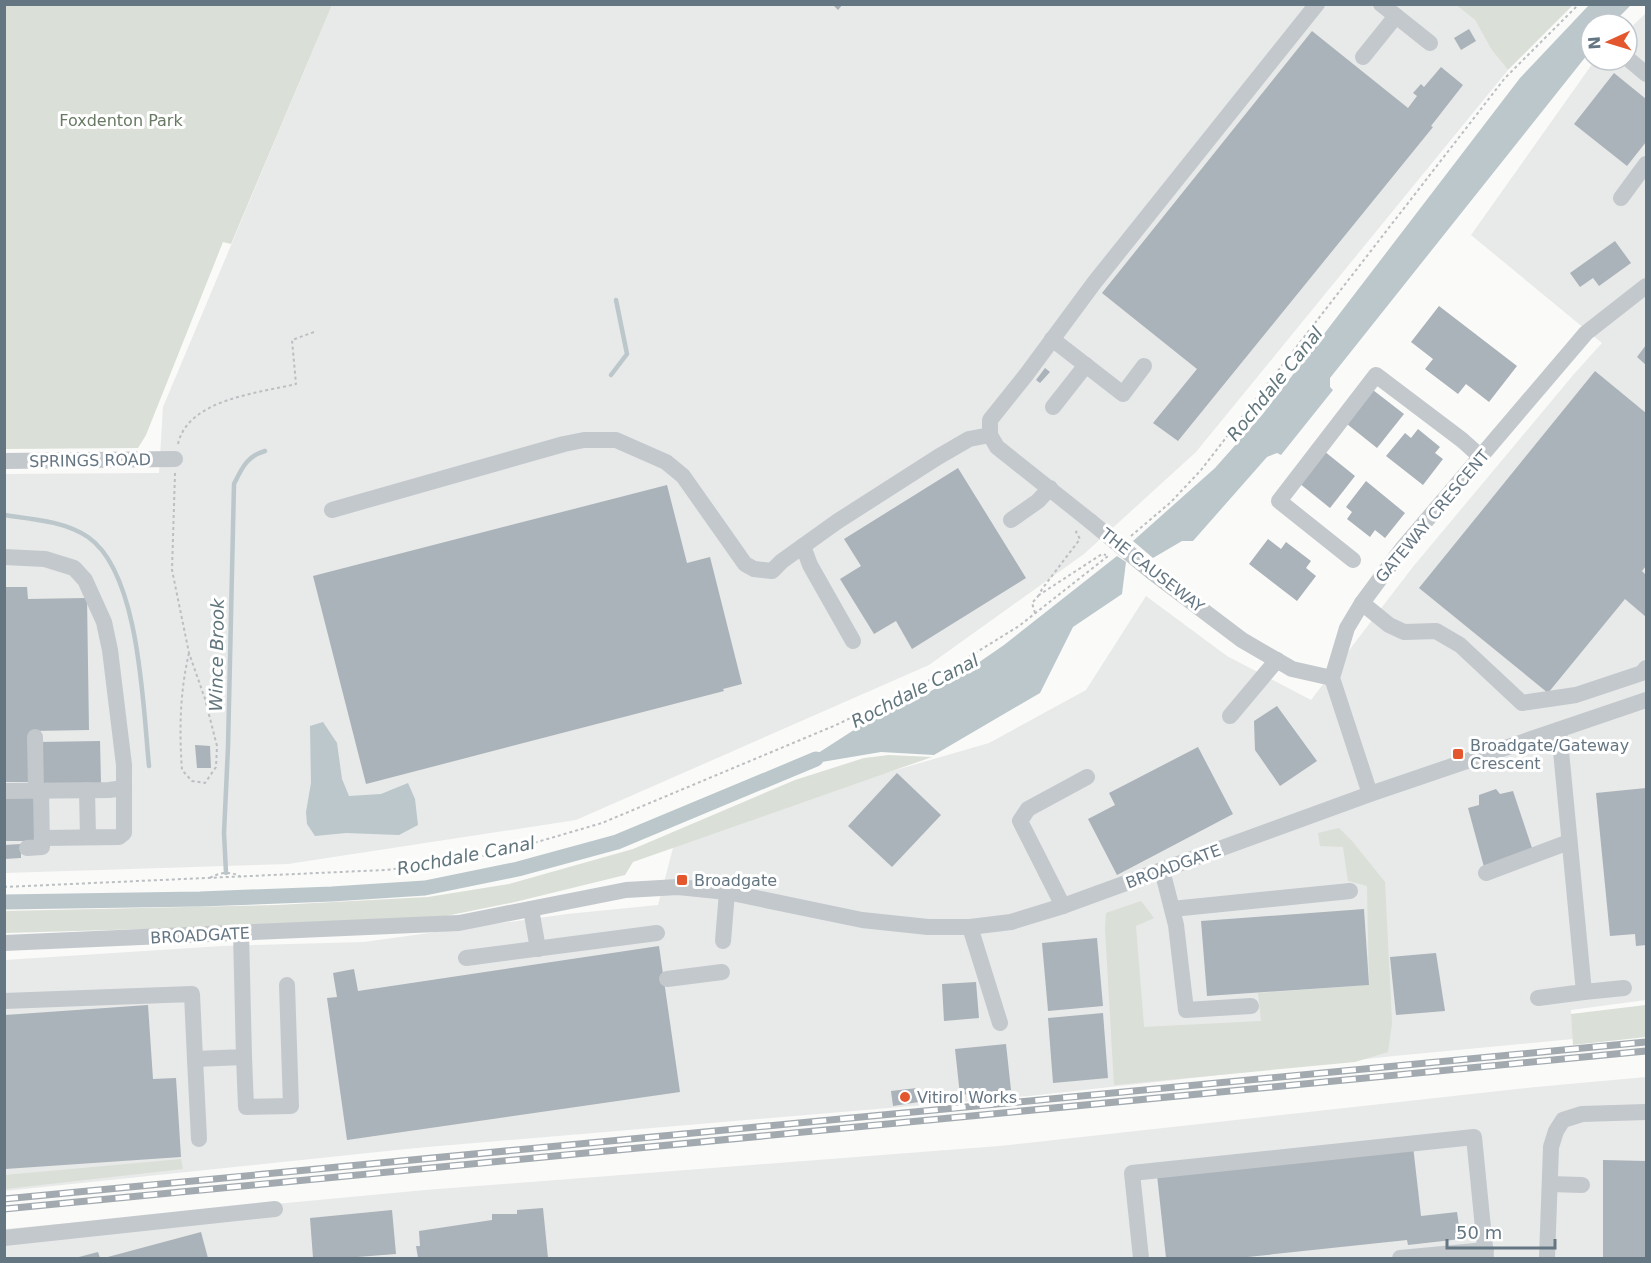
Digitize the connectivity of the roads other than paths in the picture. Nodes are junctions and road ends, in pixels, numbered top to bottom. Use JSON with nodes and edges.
{"nodes":[{"id":1,"x":1317,"y":4,"type":"edge"},
{"id":2,"x":1381,"y":4,"type":"edge"},
{"id":3,"x":1396,"y":16,"type":"junction"},
{"id":4,"x":1430,"y":43,"type":"dead end"},
{"id":5,"x":1363,"y":57,"type":"dead end"},
{"id":6,"x":1647,"y":164,"type":"edge"},
{"id":7,"x":1621,"y":198,"type":"dead end"},
{"id":8,"x":1647,"y":286,"type":"edge"},
{"id":9,"x":1052,"y":339,"type":"junction"},
{"id":10,"x":1086,"y":365,"type":"junction"},
{"id":11,"x":1144,"y":366,"type":"dead end"},
{"id":12,"x":1053,"y":407,"type":"dead end"},
{"id":13,"x":990,"y":435,"type":"junction"},
{"id":14,"x":1481,"y":457,"type":"junction"},
{"id":15,"x":175,"y":459,"type":"road end"},
{"id":16,"x":4,"y":461,"type":"edge"},
{"id":17,"x":1050,"y":488,"type":"junction"},
{"id":18,"x":332,"y":510,"type":"dead end"},
{"id":19,"x":1011,"y":520,"type":"dead end"},
{"id":20,"x":803,"y":546,"type":"junction"},
{"id":21,"x":4,"y":557,"type":"edge"},
{"id":22,"x":1353,"y":560,"type":"dead end"},
{"id":23,"x":1362,"y":603,"type":"junction"},
{"id":24,"x":854,"y":641,"type":"dead end"},
{"id":25,"x":1277,"y":660,"type":"junction"},
{"id":26,"x":1647,"y":668,"type":"edge"},
{"id":27,"x":1332,"y":678,"type":"junction"},
{"id":28,"x":1647,"y":700,"type":"edge"},
{"id":29,"x":1230,"y":716,"type":"dead end"},
{"id":30,"x":1559,"y":730,"type":"junction"},
{"id":31,"x":35,"y":737,"type":"dead end"},
{"id":32,"x":1087,"y":777,"type":"dead end"},
{"id":33,"x":124,"y":788,"type":"junction"},
{"id":34,"x":87,"y":790,"type":"junction"},
{"id":35,"x":4,"y":791,"type":"edge"},
{"id":36,"x":39,"y":791,"type":"junction"},
{"id":37,"x":1370,"y":794,"type":"junction"},
{"id":38,"x":88,"y":837,"type":"junction"},
{"id":39,"x":43,"y":838,"type":"junction"},
{"id":40,"x":1569,"y":842,"type":"junction"},
{"id":41,"x":27,"y":848,"type":"dead end"},
{"id":42,"x":1162,"y":870,"type":"junction"},
{"id":43,"x":1486,"y":873,"type":"dead end"},
{"id":44,"x":1350,"y":891,"type":"dead end"},
{"id":45,"x":727,"y":892,"type":"junction"},
{"id":46,"x":1063,"y":906,"type":"junction"},
{"id":47,"x":531,"y":909,"type":"junction"},
{"id":48,"x":1172,"y":909,"type":"junction"},
{"id":49,"x":969,"y":927,"type":"junction"},
{"id":50,"x":241,"y":933,"type":"junction"},
{"id":51,"x":657,"y":933,"type":"dead end"},
{"id":52,"x":723,"y":941,"type":"dead end"},
{"id":53,"x":4,"y":943,"type":"edge"},
{"id":54,"x":538,"y":949,"type":"junction"},
{"id":55,"x":466,"y":958,"type":"dead end"},
{"id":56,"x":722,"y":972,"type":"dead end"},
{"id":57,"x":667,"y":979,"type":"dead end"},
{"id":58,"x":287,"y":986,"type":"dead end"},
{"id":59,"x":1624,"y":988,"type":"dead end"},
{"id":60,"x":1584,"y":992,"type":"junction"},
{"id":61,"x":1538,"y":998,"type":"dead end"},
{"id":62,"x":4,"y":1000,"type":"edge"},
{"id":63,"x":1251,"y":1006,"type":"dead end"},
{"id":64,"x":1000,"y":1023,"type":"dead end"},
{"id":65,"x":244,"y":1057,"type":"junction"},
{"id":66,"x":195,"y":1059,"type":"junction"},
{"id":67,"x":1647,"y":1112,"type":"edge"},
{"id":68,"x":199,"y":1139,"type":"dead end"},
{"id":69,"x":1550,"y":1184,"type":"junction"},
{"id":70,"x":1582,"y":1185,"type":"dead end"},
{"id":71,"x":275,"y":1209,"type":"dead end"},
{"id":72,"x":4,"y":1238,"type":"edge"},
{"id":73,"x":1486,"y":1254,"type":"edge"},
{"id":74,"x":1141,"y":1258,"type":"edge"},
{"id":75,"x":1400,"y":1258,"type":"edge"},
{"id":76,"x":1547,"y":1258,"type":"edge"}],
"edges":[{"from":1,"to":9,"type":"street"},
{"from":2,"to":3,"type":"street"},
{"from":3,"to":4,"type":"street"},
{"from":3,"to":5,"type":"street"},
{"from":6,"to":7,"type":"street"},
{"from":8,"to":14,"type":"street","name":"GATEWAY CRESCENT"},
{"from":9,"to":10,"type":"street"},
{"from":9,"to":13,"type":"street"},
{"from":10,"to":11,"type":"street"},
{"from":10,"to":12,"type":"street"},
{"from":13,"to":17,"type":"street","name":"THE CAUSEWAY"},
{"from":13,"to":20,"type":"street"},
{"from":14,"to":22,"type":"street"},
{"from":14,"to":23,"type":"street","name":"GATEWAY CRESCENT"},
{"from":15,"to":16,"type":"street","name":"SPRINGS ROAD"},
{"from":17,"to":19,"type":"street"},
{"from":17,"to":25,"type":"street","name":"THE CAUSEWAY","bridge":true},
{"from":18,"to":20,"type":"street"},
{"from":20,"to":24,"type":"street"},
{"from":21,"to":33,"type":"street"},
{"from":23,"to":26,"type":"street"},
{"from":23,"to":27,"type":"street","name":"GATEWAY CRESCENT"},
{"from":25,"to":27,"type":"street","name":"THE CAUSEWAY"},
{"from":25,"to":29,"type":"street"},
{"from":27,"to":37,"type":"street"},
{"from":28,"to":30,"type":"street","name":"BROADGATE"},
{"from":30,"to":37,"type":"street","name":"BROADGATE"},
{"from":30,"to":40,"type":"street"},
{"from":31,"to":36,"type":"street"},
{"from":32,"to":46,"type":"street"},
{"from":33,"to":34,"type":"street"},
{"from":33,"to":38,"type":"street"},
{"from":34,"to":36,"type":"street"},
{"from":34,"to":38,"type":"street"},
{"from":35,"to":36,"type":"street"},
{"from":36,"to":39,"type":"street"},
{"from":37,"to":42,"type":"street","name":"BROADGATE"},
{"from":38,"to":39,"type":"street"},
{"from":39,"to":41,"type":"street"},
{"from":40,"to":43,"type":"street"},
{"from":40,"to":60,"type":"street"},
{"from":42,"to":46,"type":"street","name":"BROADGATE"},
{"from":42,"to":48,"type":"street"},
{"from":44,"to":48,"type":"street"},
{"from":45,"to":47,"type":"street","name":"BROADGATE"},
{"from":45,"to":49,"type":"street","name":"BROADGATE"},
{"from":45,"to":52,"type":"street"},
{"from":46,"to":49,"type":"street","name":"BROADGATE"},
{"from":47,"to":50,"type":"street","name":"BROADGATE"},
{"from":47,"to":54,"type":"street"},
{"from":48,"to":63,"type":"street"},
{"from":49,"to":64,"type":"street"},
{"from":50,"to":53,"type":"street","name":"BROADGATE"},
{"from":50,"to":65,"type":"street"},
{"from":51,"to":54,"type":"street"},
{"from":54,"to":55,"type":"street"},
{"from":56,"to":57,"type":"street"},
{"from":58,"to":65,"type":"street"},
{"from":59,"to":60,"type":"street"},
{"from":60,"to":61,"type":"street"},
{"from":62,"to":66,"type":"street"},
{"from":65,"to":66,"type":"street"},
{"from":66,"to":68,"type":"street"},
{"from":67,"to":69,"type":"street"},
{"from":69,"to":70,"type":"street"},
{"from":69,"to":76,"type":"street"},
{"from":71,"to":72,"type":"street"},
{"from":73,"to":74,"type":"street"},
{"from":73,"to":75,"type":"street"}]}
